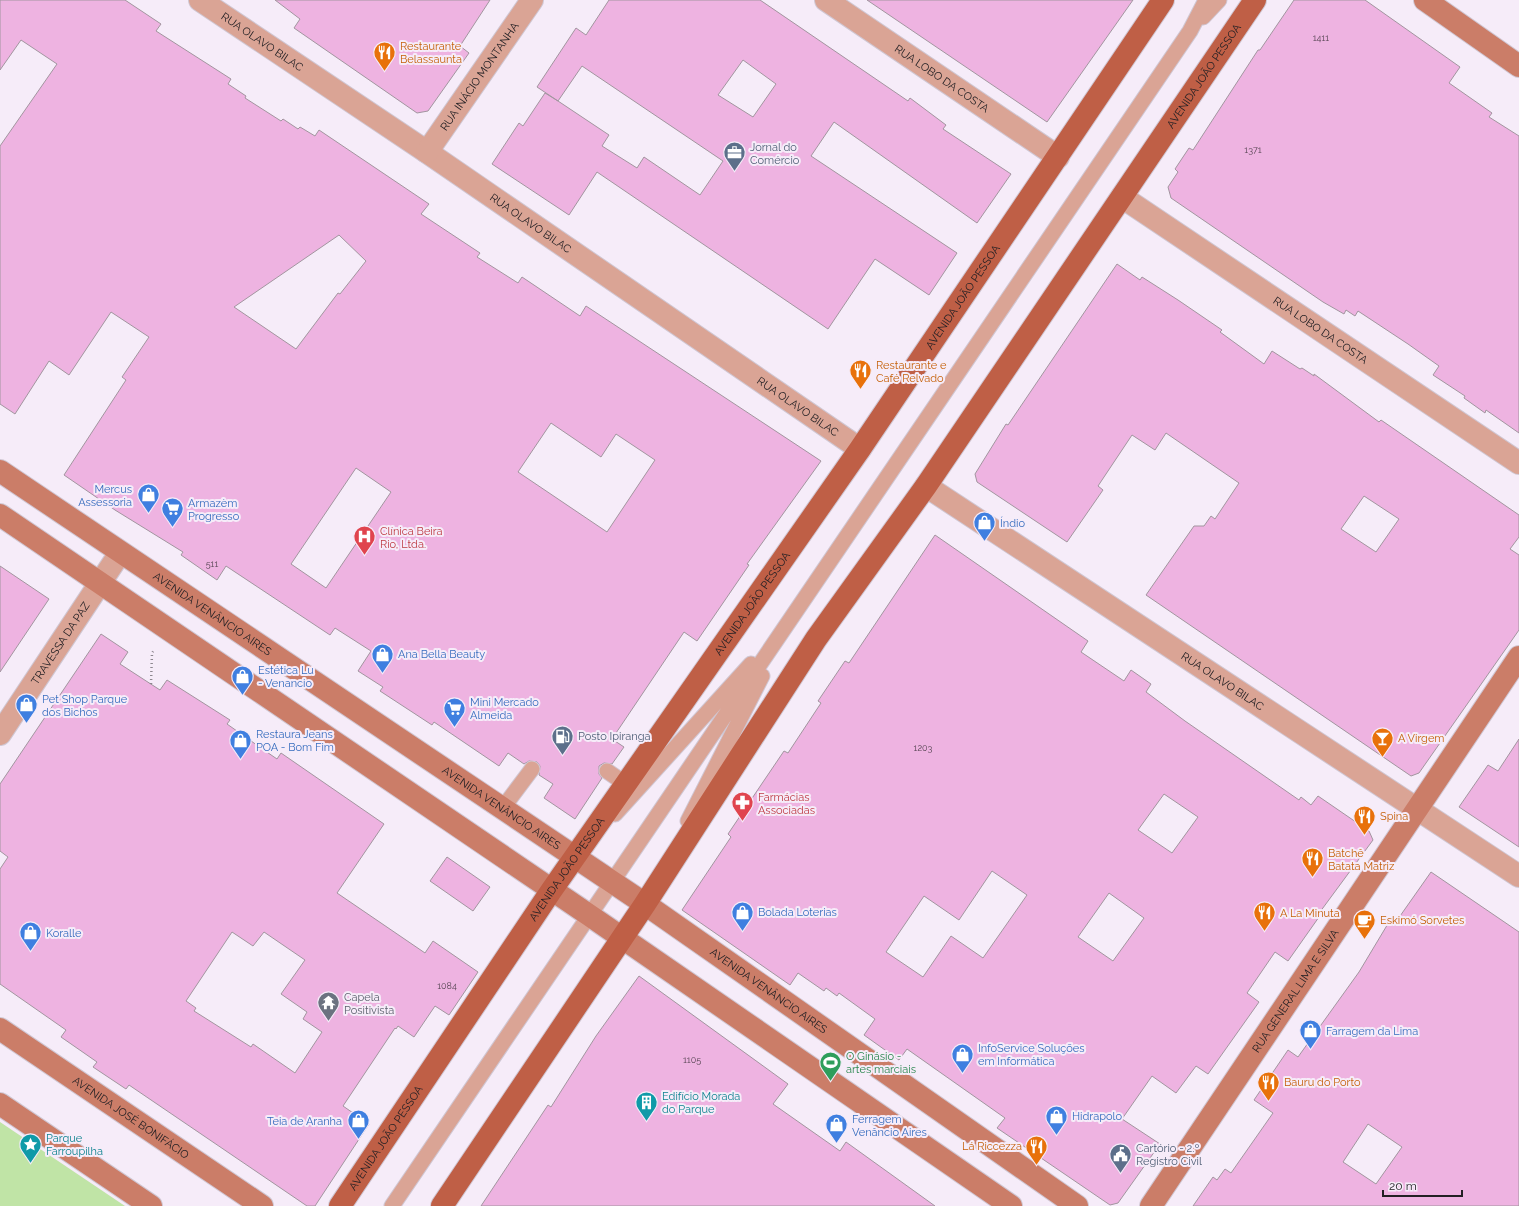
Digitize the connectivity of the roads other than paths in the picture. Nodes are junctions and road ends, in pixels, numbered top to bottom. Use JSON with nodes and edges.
{"nodes":[{"id":1,"x":200,"y":0,"type":"edge"},
{"id":2,"x":532,"y":0,"type":"edge"},
{"id":3,"x":826,"y":0,"type":"edge"},
{"id":4,"x":1163,"y":0,"type":"edge"},
{"id":5,"x":1199,"y":0,"type":"edge"},
{"id":6,"x":1206,"y":0,"type":"edge"},
{"id":7,"x":1219,"y":0,"type":"edge"},
{"id":8,"x":1255,"y":0,"type":"edge"},
{"id":9,"x":1425,"y":0,"type":"edge"},
{"id":10,"x":1190,"y":31,"type":"junction"},
{"id":11,"x":1519,"y":66,"type":"edge"},
{"id":12,"x":427,"y":152,"type":"junction"},
{"id":13,"x":1058,"y":157,"type":"junction"},
{"id":14,"x":1122,"y":197,"type":"junction"},
{"id":15,"x":860,"y":449,"type":"junction"},
{"id":16,"x":1519,"y":462,"type":"edge"},
{"id":17,"x":0,"y":472,"type":"edge"},
{"id":18,"x":926,"y":486,"type":"junction"},
{"id":19,"x":0,"y":515,"type":"edge"},
{"id":20,"x":120,"y":552,"type":"junction"},
{"id":21,"x":100,"y":583,"type":"junction"},
{"id":22,"x":789,"y":622,"type":"junction"},
{"id":23,"x":1519,"y":657,"type":"edge"},
{"id":24,"x":0,"y":734,"type":"edge"},
{"id":25,"x":532,"y":769,"type":"dead end"},
{"id":26,"x":607,"y":771,"type":"dead end"},
{"id":27,"x":627,"y":785,"type":"junction"},
{"id":28,"x":1417,"y":807,"type":"junction"},
{"id":29,"x":502,"y":809,"type":"junction"},
{"id":30,"x":575,"y":858,"type":"junction"},
{"id":31,"x":1519,"y":876,"type":"edge"},
{"id":32,"x":611,"y":882,"type":"junction"},
{"id":33,"x":551,"y":891,"type":"junction"},
{"id":34,"x":645,"y":904,"type":"junction"},
{"id":35,"x":589,"y":915,"type":"junction"},
{"id":36,"x":622,"y":939,"type":"junction"},
{"id":37,"x":0,"y":1029,"type":"edge"},
{"id":38,"x":0,"y":1104,"type":"edge"},
{"id":39,"x":254,"y":1204,"type":"edge"},
{"id":40,"x":151,"y":1206,"type":"edge"},
{"id":41,"x":340,"y":1206,"type":"edge"},
{"id":42,"x":392,"y":1206,"type":"edge"},
{"id":43,"x":442,"y":1206,"type":"edge"},
{"id":44,"x":1011,"y":1206,"type":"edge"},
{"id":45,"x":1077,"y":1206,"type":"edge"},
{"id":46,"x":1151,"y":1206,"type":"edge"}],
"edges":[{"from":1,"to":12,"type":"street","name":"RUA OLAVO BILAC"},
{"from":2,"to":12,"type":"street","name":"RUA INÁCIO MONTANHA"},
{"from":3,"to":13,"type":"street","name":"RUA LOBO DA COSTA"},
{"from":4,"to":13,"type":"main road","name":"AVENIDA JOÃO PESSOA"},
{"from":5,"to":10,"type":"lane"},
{"from":6,"to":10,"type":"lane"},
{"from":7,"to":10,"type":"lane"},
{"from":8,"to":14,"type":"main road","name":"AVENIDA JOÃO PESSOA"},
{"from":9,"to":11,"type":"main road"},
{"from":10,"to":22,"type":"lane"},
{"from":12,"to":15,"type":"street","name":"RUA OLAVO BILAC"},
{"from":13,"to":15,"type":"main road","name":"AVENIDA JOÃO PESSOA"},
{"from":14,"to":16,"type":"street","name":"RUA LOBO DA COSTA"},
{"from":14,"to":18,"type":"main road","name":"AVENIDA JOÃO PESSOA"},
{"from":15,"to":27,"type":"main road","name":"AVENIDA JOÃO PESSOA"},
{"from":17,"to":20,"type":"main road","name":"AVENIDA VENÂNCIO AIRES"},
{"from":18,"to":28,"type":"street","name":"RUA OLAVO BILAC"},
{"from":18,"to":34,"type":"main road","name":"AVENIDA JOÃO PESSOA"},
{"from":19,"to":21,"type":"main road"},
{"from":20,"to":21,"type":"street","name":"TRAVESSA DA PAZ"},
{"from":20,"to":29,"type":"main road","name":"AVENIDA VENÂNCIO AIRES"},
{"from":21,"to":24,"type":"street","name":"TRAVESSA DA PAZ"},
{"from":21,"to":33,"type":"main road"},
{"from":22,"to":30,"type":"lane"},
{"from":22,"to":32,"type":"lane"},
{"from":22,"to":34,"type":"lane"},
{"from":23,"to":28,"type":"main road","name":"RUA GENERAL LIMA E SILVA"},
{"from":25,"to":29,"type":"lane"},
{"from":26,"to":27,"type":"lane"},
{"from":27,"to":30,"type":"main road","name":"AVENIDA JOÃO PESSOA"},
{"from":28,"to":31,"type":"street","name":"RUA OLAVO BILAC"},
{"from":28,"to":46,"type":"main road","name":"RUA GENERAL LIMA E SILVA"},
{"from":29,"to":30,"type":"main road","name":"AVENIDA VENÂNCIO AIRES"},
{"from":30,"to":32,"type":"main road","name":"AVENIDA VENÂNCIO AIRES"},
{"from":30,"to":33,"type":"main road","name":"AVENIDA JOÃO PESSOA"},
{"from":32,"to":34,"type":"main road","name":"AVENIDA VENÂNCIO AIRES"},
{"from":32,"to":35,"type":"lane"},
{"from":33,"to":35,"type":"main road"},
{"from":33,"to":41,"type":"main road","name":"AVENIDA JOÃO PESSOA"},
{"from":34,"to":36,"type":"main road","name":"AVENIDA JOÃO PESSOA"},
{"from":34,"to":45,"type":"main road","name":"AVENIDA VENÂNCIO AIRES"},
{"from":35,"to":36,"type":"main road"},
{"from":35,"to":42,"type":"lane"},
{"from":36,"to":43,"type":"main road","name":"AVENIDA JOÃO PESSOA"},
{"from":36,"to":44,"type":"main road"},
{"from":37,"to":39,"type":"main road","name":"AVENIDA JOSÉ BONIFÁCIO"},
{"from":38,"to":40,"type":"main road"}]}
